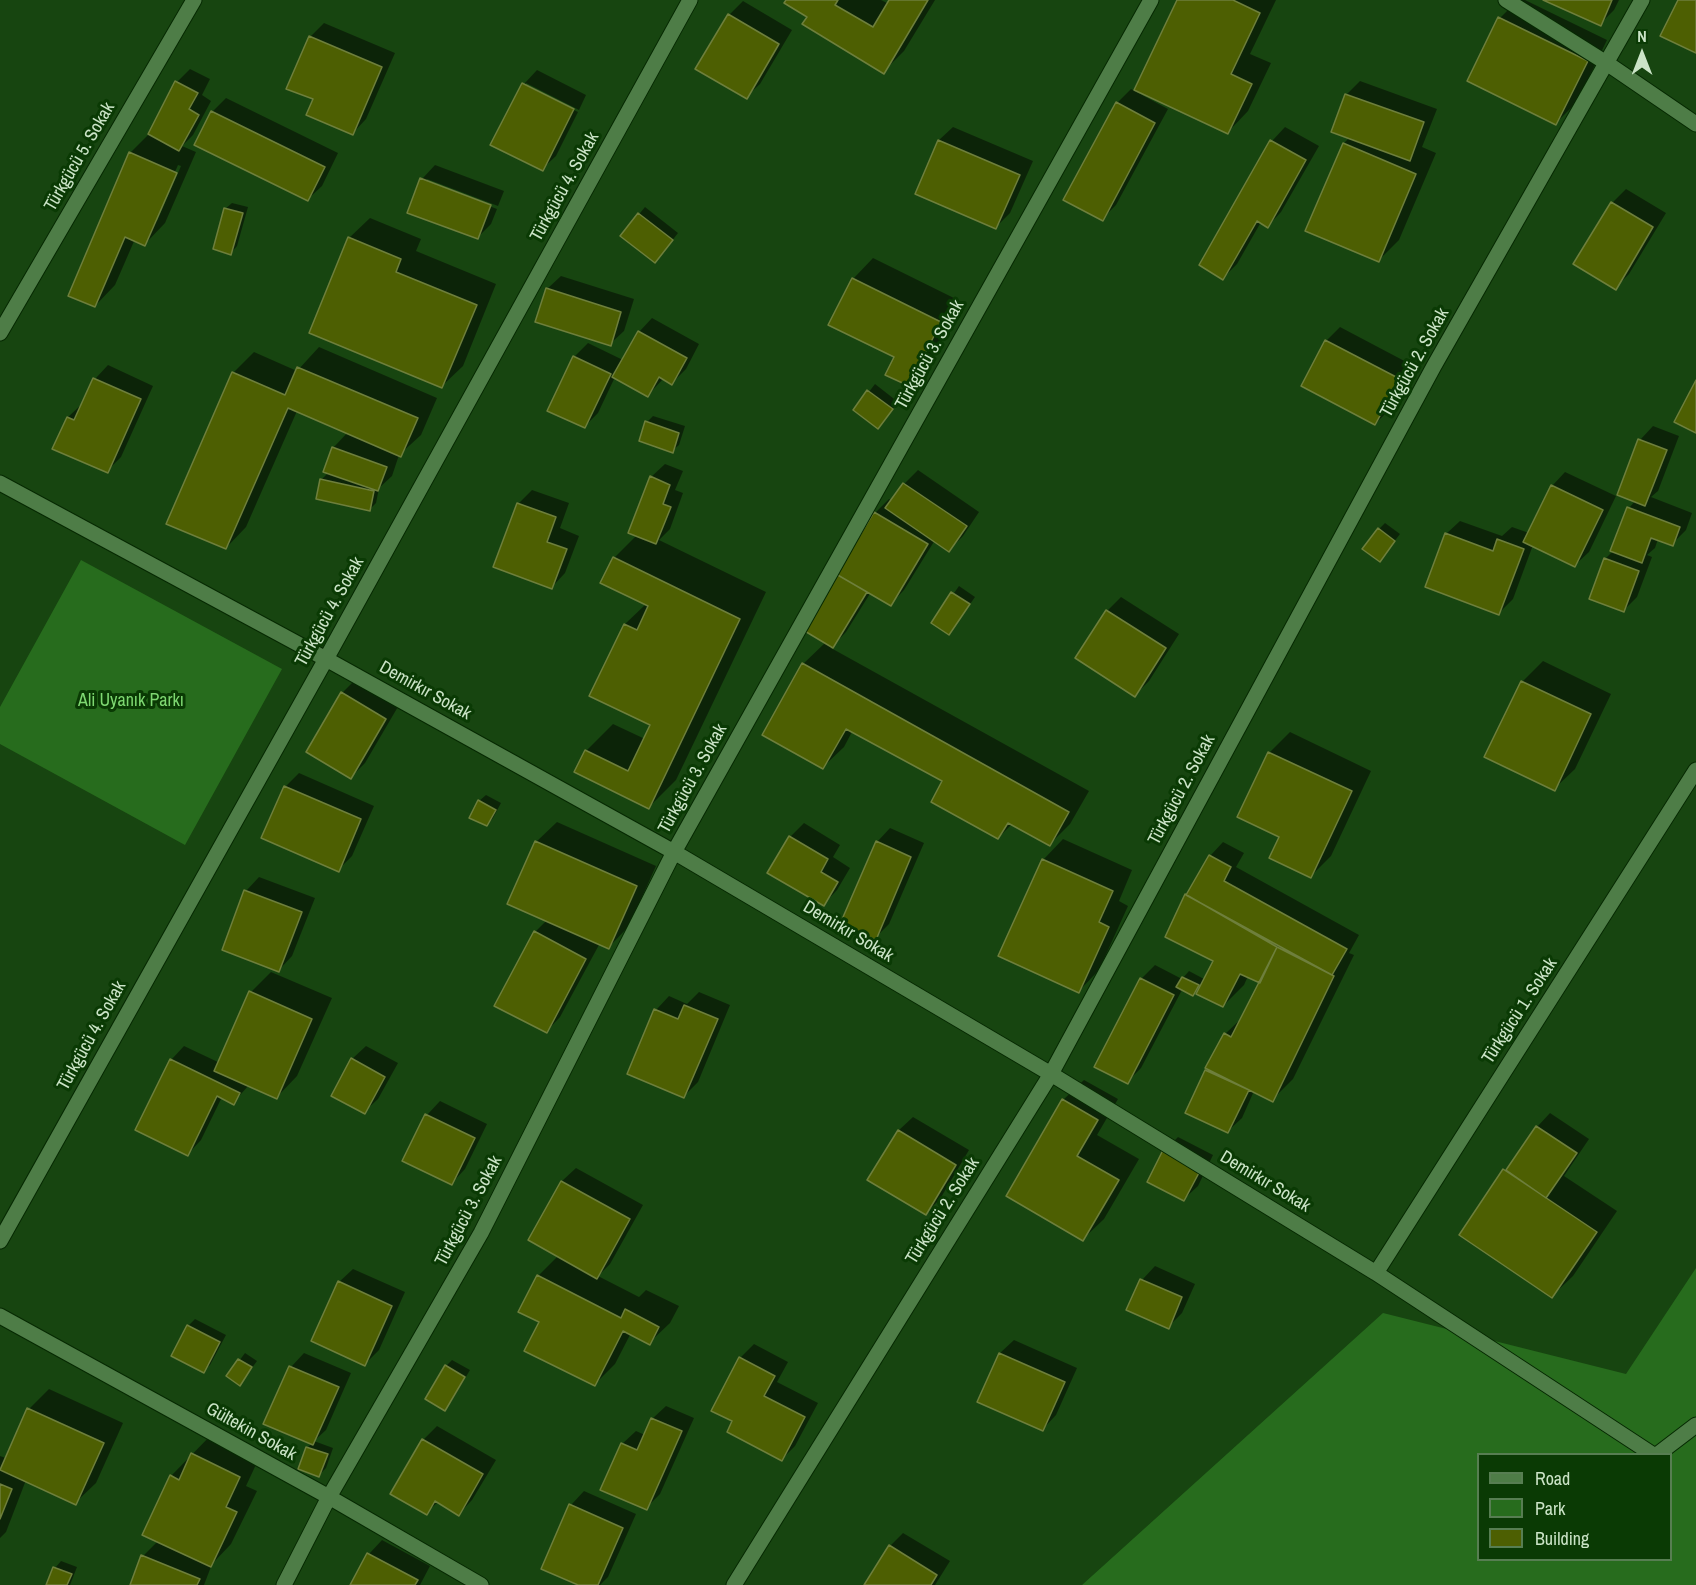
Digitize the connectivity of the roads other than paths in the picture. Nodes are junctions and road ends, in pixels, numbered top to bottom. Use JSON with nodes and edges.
{"nodes":[{"id":1,"x":194,"y":0,"type":"edge"},
{"id":2,"x":690,"y":0,"type":"edge"},
{"id":3,"x":1151,"y":0,"type":"edge"},
{"id":4,"x":1506,"y":0,"type":"edge"},
{"id":5,"x":1642,"y":0,"type":"edge"},
{"id":6,"x":1608,"y":64,"type":"junction"},
{"id":7,"x":1696,"y":124,"type":"edge"},
{"id":8,"x":0,"y":333,"type":"edge"},
{"id":9,"x":0,"y":483,"type":"edge"},
{"id":10,"x":326,"y":658,"type":"junction"},
{"id":11,"x":1696,"y":770,"type":"edge"},
{"id":12,"x":674,"y":852,"type":"junction"},
{"id":13,"x":1051,"y":1074,"type":"junction"},
{"id":14,"x":0,"y":1241,"type":"edge"},
{"id":15,"x":1376,"y":1273,"type":"junction"},
{"id":16,"x":0,"y":1316,"type":"edge"},
{"id":17,"x":1696,"y":1425,"type":"edge"},
{"id":18,"x":1649,"y":1453,"type":"edge"},
{"id":19,"x":1661,"y":1453,"type":"edge"},
{"id":20,"x":329,"y":1497,"type":"junction"},
{"id":21,"x":284,"y":1585,"type":"edge"},
{"id":22,"x":481,"y":1585,"type":"edge"},
{"id":23,"x":734,"y":1585,"type":"edge"}],
"edges":[{"from":1,"to":8,"type":"street","name":"Türkgücü 5. Sokak"},
{"from":2,"to":10,"type":"street","name":"Türkgücü 4. Sokak"},
{"from":3,"to":12,"type":"street","name":"Türkgücü 3. Sokak"},
{"from":4,"to":6,"type":"street"},
{"from":5,"to":6,"type":"street","name":"Türkgücü 2. Sokak"},
{"from":6,"to":7,"type":"street"},
{"from":6,"to":13,"type":"street","name":"Türkgücü 2. Sokak"},
{"from":9,"to":10,"type":"street","name":"Demirkır Sokak"},
{"from":10,"to":12,"type":"street","name":"Demirkır Sokak"},
{"from":10,"to":14,"type":"street","name":"Türkgücü 4. Sokak"},
{"from":11,"to":15,"type":"street","name":"Türkgücü 1. Sokak"},
{"from":12,"to":13,"type":"street","name":"Demirkır Sokak"},
{"from":12,"to":20,"type":"street","name":"Türkgücü 3. Sokak"},
{"from":13,"to":15,"type":"street","name":"Demirkır Sokak"},
{"from":13,"to":23,"type":"street","name":"Türkgücü 2. Sokak"},
{"from":15,"to":18,"type":"street","name":"Demirkır Sokak"},
{"from":16,"to":20,"type":"street","name":"Gültekin Sokak"},
{"from":17,"to":19,"type":"street"},
{"from":20,"to":21,"type":"street","name":"Türkgücü 3. Sokak"},
{"from":20,"to":22,"type":"street","name":"Gültekin Sokak"}]}
